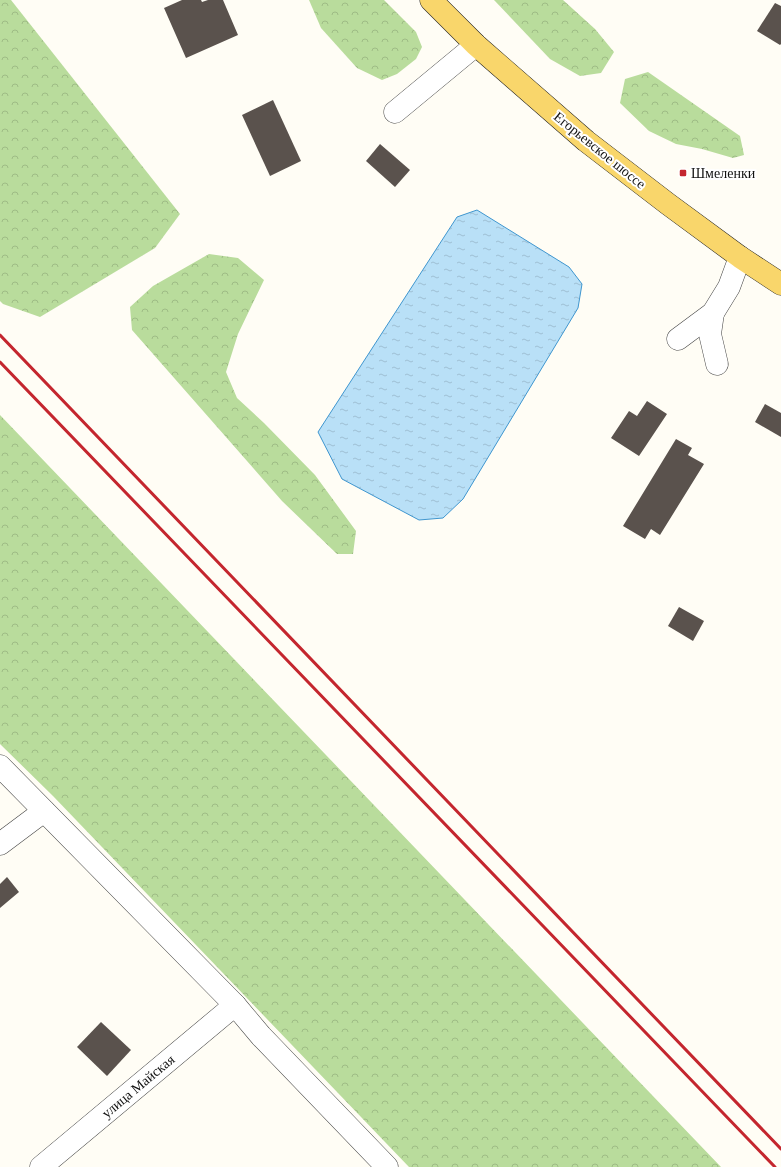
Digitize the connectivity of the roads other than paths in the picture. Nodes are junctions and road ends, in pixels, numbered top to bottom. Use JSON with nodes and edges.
{"nodes":[{"id":1,"x":431,"y":0,"type":"edge"},
{"id":2,"x":476,"y":45,"type":"junction"},
{"id":3,"x":395,"y":112,"type":"dead end"},
{"id":4,"x":740,"y":257,"type":"junction"},
{"id":5,"x":781,"y":284,"type":"edge"},
{"id":6,"x":713,"y":313,"type":"junction"},
{"id":7,"x":678,"y":339,"type":"dead end"},
{"id":8,"x":717,"y":364,"type":"dead end"},
{"id":9,"x":0,"y":766,"type":"edge"},
{"id":10,"x":44,"y":811,"type":"junction"},
{"id":11,"x":0,"y":844,"type":"edge"},
{"id":12,"x":235,"y":1005,"type":"junction"},
{"id":13,"x":41,"y":1167,"type":"edge"},
{"id":14,"x":387,"y":1167,"type":"edge"}],
"edges":[{"from":1,"to":2,"type":"main road","name":"Егорьевское шоссе"},
{"from":2,"to":3,"type":"street"},
{"from":2,"to":4,"type":"main road","name":"Егорьевское шоссе"},
{"from":4,"to":5,"type":"main road","name":"Егорьевское шоссе"},
{"from":4,"to":6,"type":"street"},
{"from":6,"to":7,"type":"street"},
{"from":6,"to":8,"type":"street"},
{"from":9,"to":10,"type":"street"},
{"from":10,"to":11,"type":"street"},
{"from":10,"to":12,"type":"street"},
{"from":12,"to":13,"type":"street","name":"улица Майская"},
{"from":12,"to":14,"type":"street"}]}
